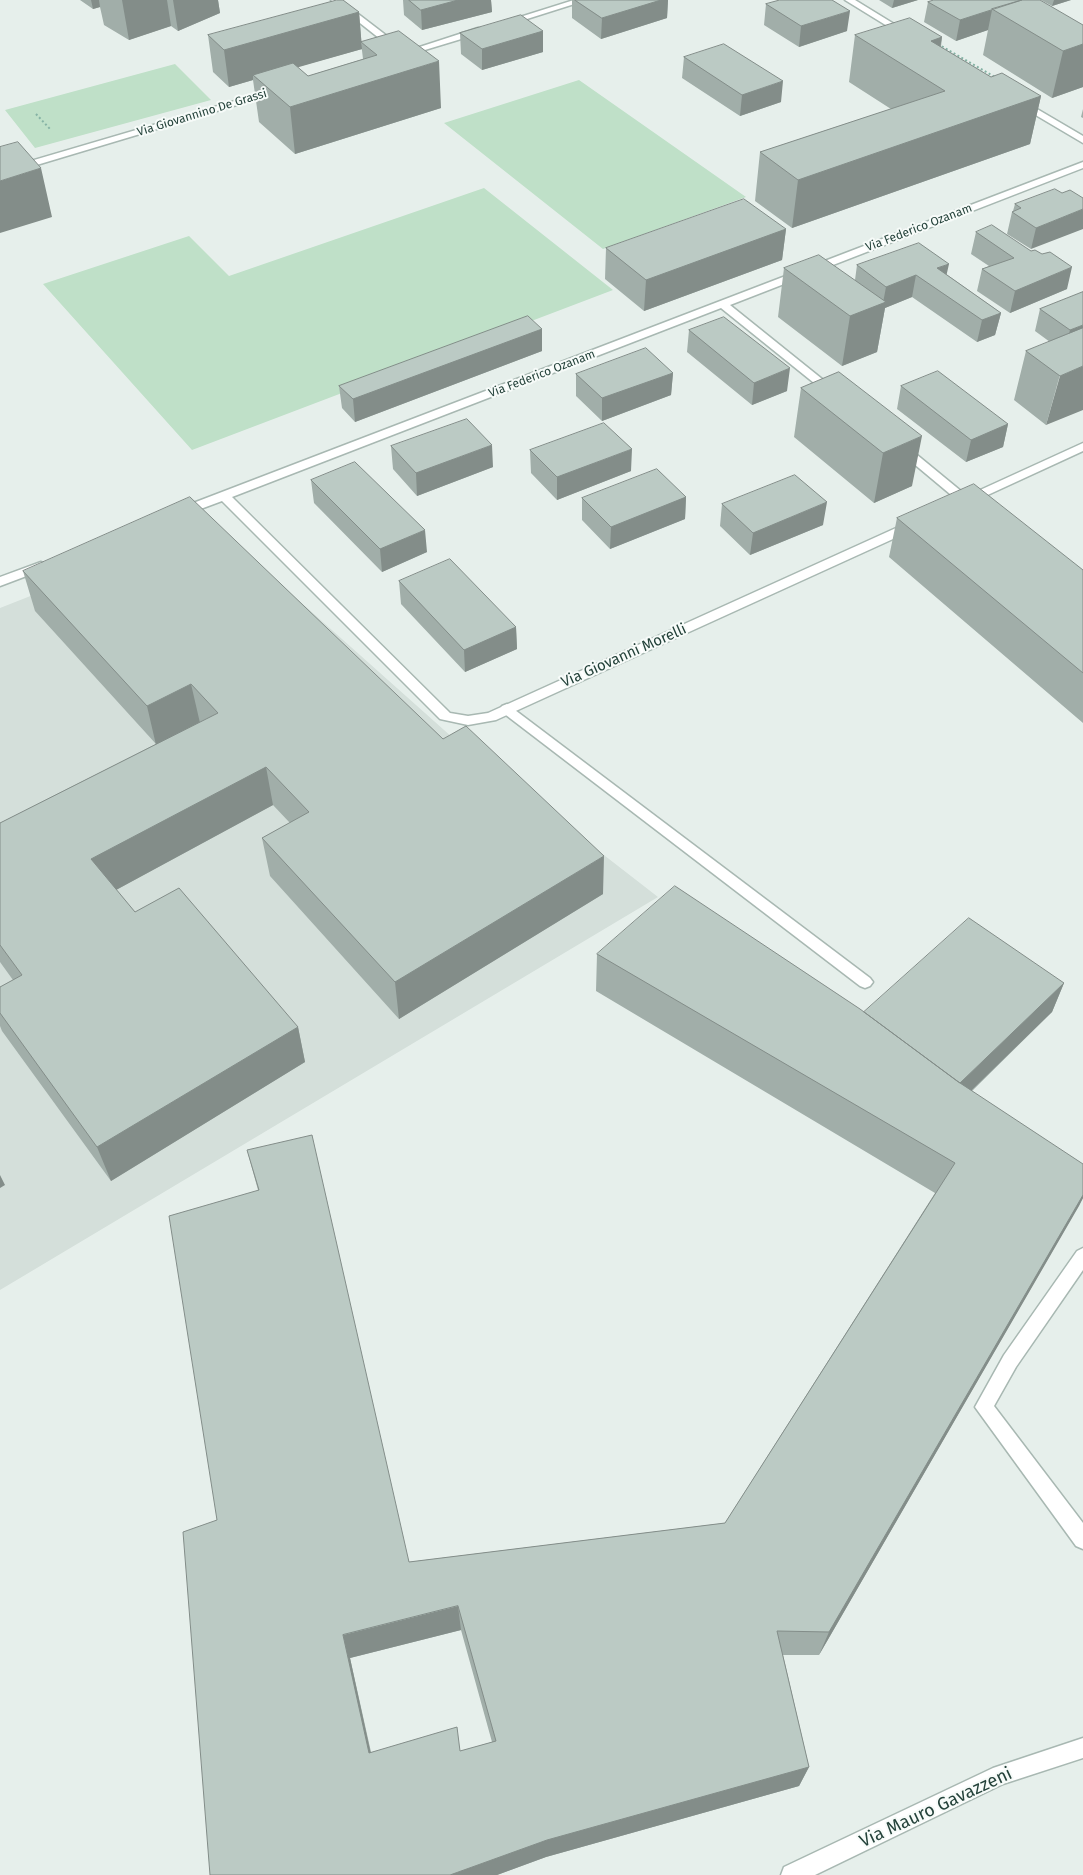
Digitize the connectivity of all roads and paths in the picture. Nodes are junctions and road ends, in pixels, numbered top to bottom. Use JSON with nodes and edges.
{"nodes":[{"id":1,"x":335,"y":0,"type":"edge"},
{"id":2,"x":583,"y":0,"type":"edge"},
{"id":3,"x":849,"y":0,"type":"edge"},
{"id":4,"x":933,"y":41,"type":"edge"},
{"id":5,"x":921,"y":43,"type":"edge"},
{"id":6,"x":1000,"y":80,"type":"edge"},
{"id":7,"x":280,"y":90,"type":"edge"},
{"id":8,"x":1012,"y":97,"type":"edge"},
{"id":9,"x":1083,"y":140,"type":"edge"},
{"id":10,"x":1083,"y":165,"type":"edge"},
{"id":11,"x":0,"y":174,"type":"edge"},
{"id":12,"x":723,"y":304,"type":"junction"},
{"id":13,"x":845,"y":402,"type":"edge"},
{"id":14,"x":890,"y":439,"type":"edge"},
{"id":15,"x":1083,"y":447,"type":"edge"},
{"id":16,"x":224,"y":496,"type":"junction"},
{"id":17,"x":966,"y":501,"type":"junction"},
{"id":18,"x":948,"y":509,"type":"edge"},
{"id":19,"x":170,"y":517,"type":"edge"},
{"id":20,"x":921,"y":521,"type":"edge"},
{"id":21,"x":54,"y":562,"type":"edge"},
{"id":22,"x":0,"y":582,"type":"edge"},
{"id":23,"x":507,"y":709,"type":"junction"},
{"id":24,"x":865,"y":982,"type":"dead end"},
{"id":25,"x":1083,"y":1256,"type":"edge"},
{"id":26,"x":1083,"y":1539,"type":"edge"},
{"id":27,"x":1083,"y":1748,"type":"edge"},
{"id":28,"x":792,"y":1875,"type":"edge"}],
"edges":[{"from":1,"to":2,"type":"street"},
{"from":3,"to":5,"type":"street"},
{"from":4,"to":6,"type":"path"},
{"from":7,"to":11,"type":"street","name":"Via Giovannino De Grassi"},
{"from":8,"to":9,"type":"street"},
{"from":10,"to":12,"type":"street","name":"Via Federico Ozanam"},
{"from":12,"to":13,"type":"street"},
{"from":12,"to":16,"type":"street","name":"Via Federico Ozanam"},
{"from":14,"to":17,"type":"street"},
{"from":15,"to":17,"type":"street"},
{"from":16,"to":19,"type":"street","name":"Via Federico Ozanam"},
{"from":16,"to":23,"type":"street","name":"Via Giovanni Morelli"},
{"from":17,"to":18,"type":"street"},
{"from":20,"to":23,"type":"street","name":"Via Giovanni Morelli"},
{"from":21,"to":22,"type":"street"},
{"from":23,"to":24,"type":"street"},
{"from":25,"to":26,"type":"street"},
{"from":27,"to":28,"type":"street","name":"Via Mauro Gavazzeni"}]}
